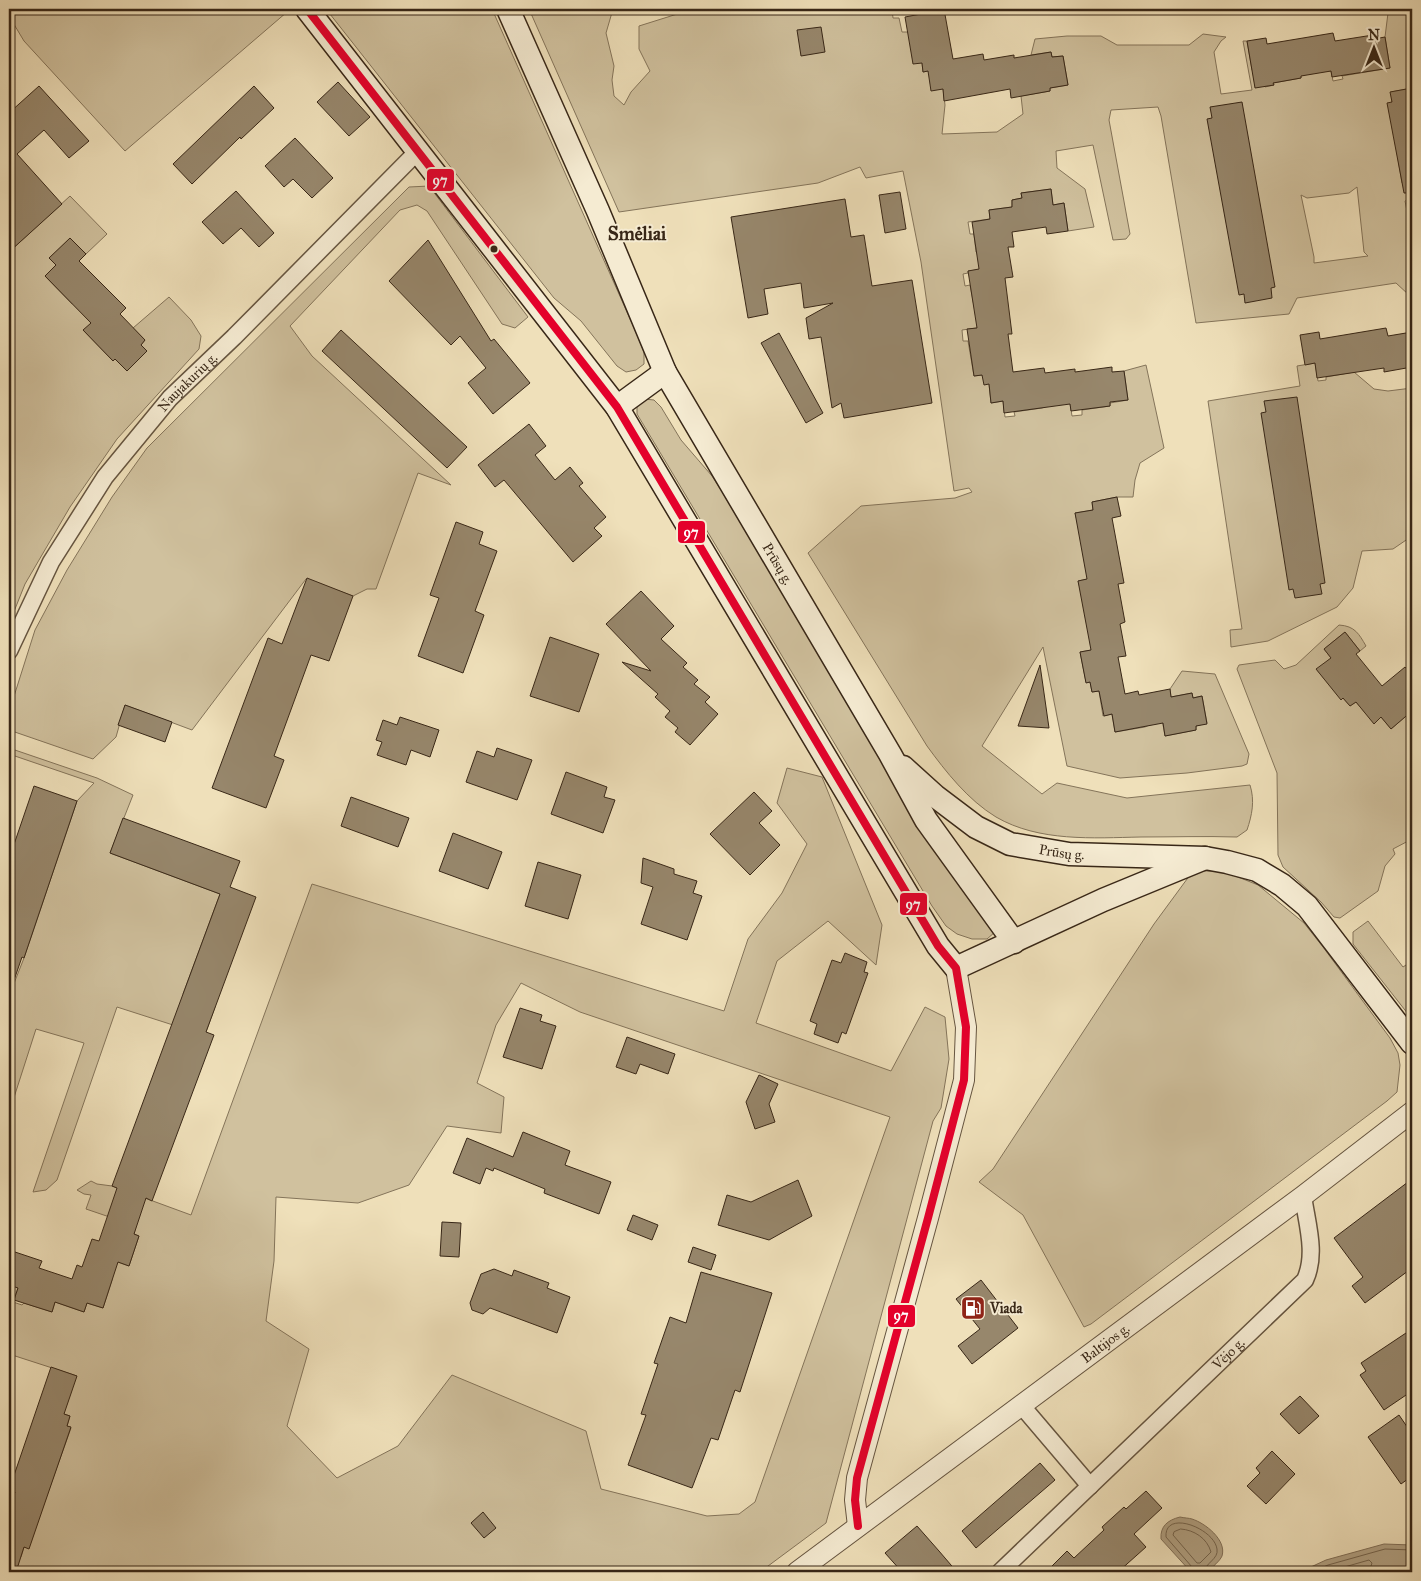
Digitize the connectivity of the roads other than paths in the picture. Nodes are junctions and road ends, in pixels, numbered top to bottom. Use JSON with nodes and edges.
{"nodes":[{"id":1,"x":307,"y":9,"type":"edge"},
{"id":2,"x":508,"y":9,"type":"edge"},
{"id":3,"x":418,"y":151,"type":"junction"},
{"id":4,"x":665,"y":372,"type":"junction"},
{"id":5,"x":617,"y":407,"type":"junction"},
{"id":6,"x":9,"y":652,"type":"edge"},
{"id":7,"x":890,"y":754,"type":"junction"},
{"id":8,"x":1205,"y":858,"type":"junction"},
{"id":9,"x":1014,"y":942,"type":"junction"},
{"id":10,"x":956,"y":968,"type":"junction"},
{"id":11,"x":1412,"y":1043,"type":"edge"},
{"id":12,"x":1412,"y":1112,"type":"edge"},
{"id":13,"x":1303,"y":1196,"type":"junction"},
{"id":14,"x":1021,"y":1405,"type":"junction"},
{"id":15,"x":1090,"y":1486,"type":"junction"},
{"id":16,"x":858,"y":1526,"type":"junction"},
{"id":17,"x":797,"y":1572,"type":"edge"},
{"id":18,"x":1000,"y":1572,"type":"edge"}],
"edges":[{"from":1,"to":3,"type":"main road"},
{"from":2,"to":4,"type":"main road","name":"Prūsų g."},
{"from":3,"to":5,"type":"main road"},
{"from":3,"to":6,"type":"street","name":"Naujakurių g."},
{"from":4,"to":5,"type":"main road"},
{"from":4,"to":7,"type":"main road","name":"Prūsų g."},
{"from":5,"to":10,"type":"main road"},
{"from":7,"to":8,"type":"main road","name":"Prūsų g."},
{"from":7,"to":9,"type":"main road","name":"Prūsų g."},
{"from":8,"to":9,"type":"main road"},
{"from":8,"to":11,"type":"main road","name":"Prūsų g."},
{"from":9,"to":10,"type":"main road"},
{"from":10,"to":16,"type":"street"},
{"from":12,"to":13,"type":"street","name":"Baltijos g."},
{"from":13,"to":14,"type":"street","name":"Baltijos g."},
{"from":13,"to":15,"type":"street","name":"Vėjo g."},
{"from":14,"to":15,"type":"street"},
{"from":14,"to":16,"type":"street","name":"Baltijos g."},
{"from":15,"to":18,"type":"street","name":"Vėjo g."},
{"from":16,"to":17,"type":"street","name":"Baltijos g."}]}
